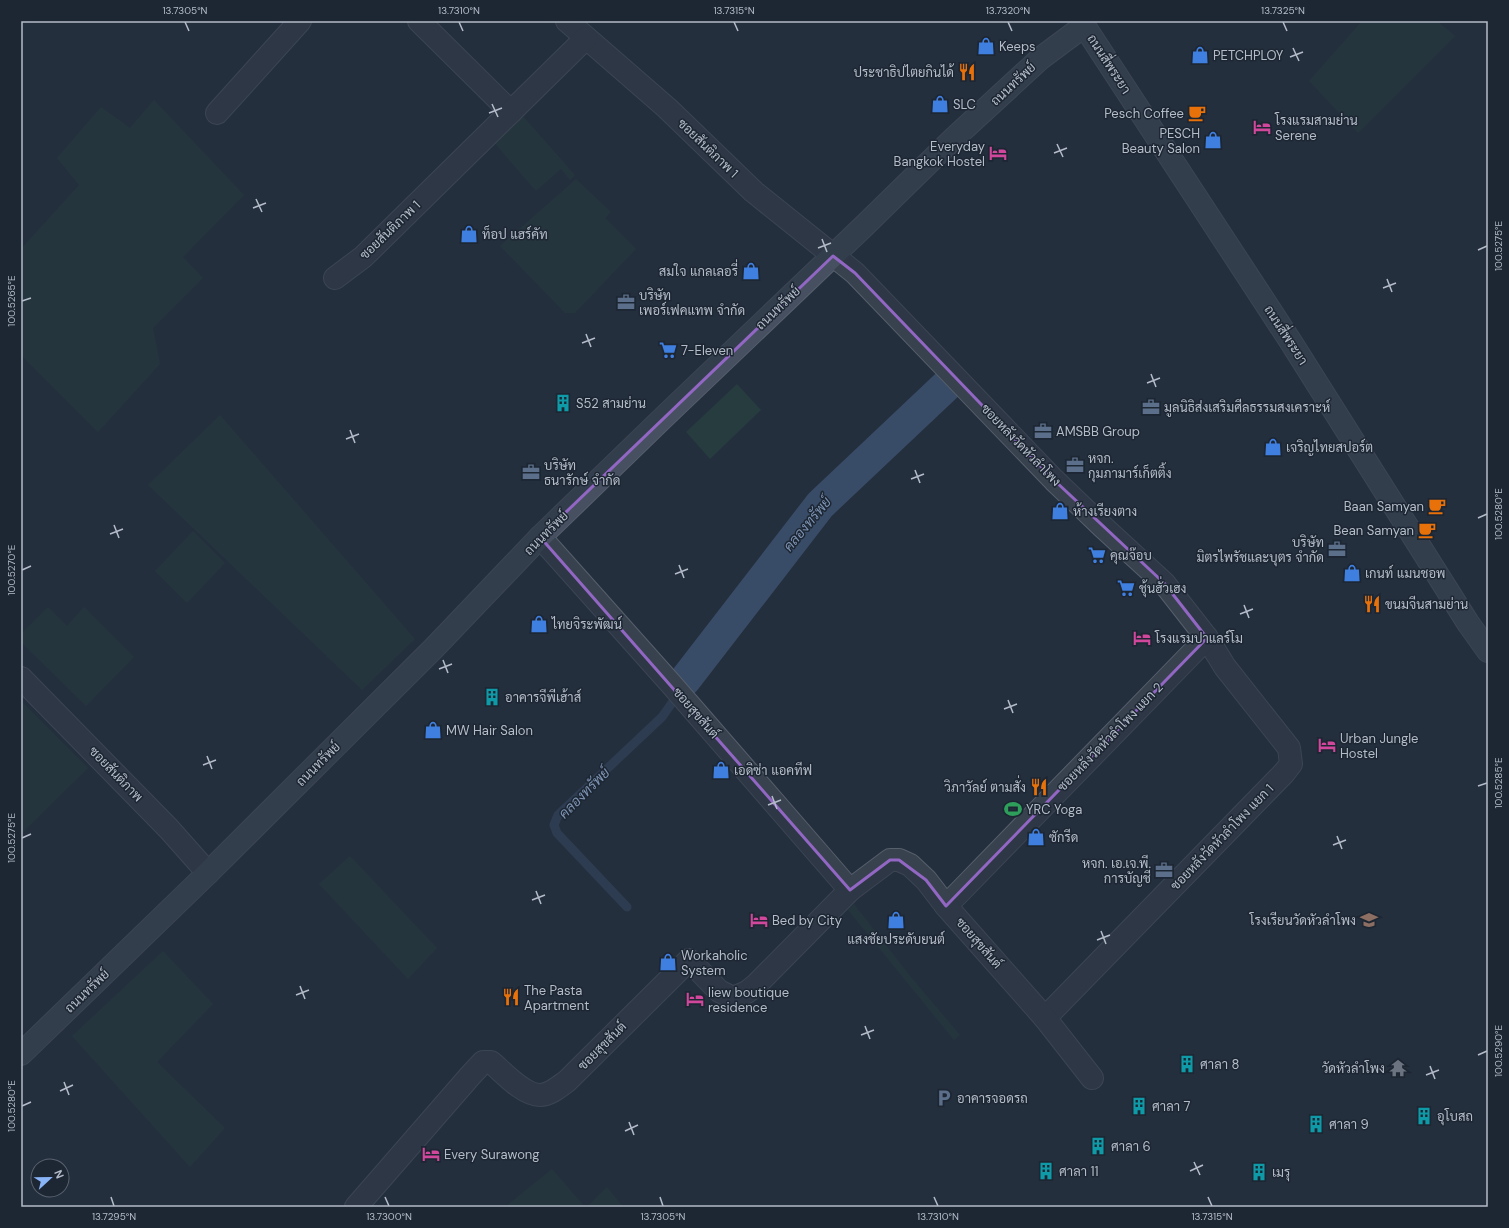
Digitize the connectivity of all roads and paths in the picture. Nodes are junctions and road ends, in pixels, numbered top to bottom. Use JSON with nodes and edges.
{"nodes":[{"id":1,"x":300,"y":21,"type":"edge"},
{"id":2,"x":419,"y":21,"type":"edge"},
{"id":3,"x":567,"y":21,"type":"edge"},
{"id":4,"x":1082,"y":24,"type":"edge"},
{"id":5,"x":586,"y":38,"type":"junction"},
{"id":6,"x":511,"y":112,"type":"junction"},
{"id":7,"x":218,"y":113,"type":"dead end"},
{"id":8,"x":833,"y":256,"type":"junction"},
{"id":9,"x":335,"y":278,"type":"dead end"},
{"id":10,"x":540,"y":538,"type":"junction"},
{"id":11,"x":1207,"y":638,"type":"junction"},
{"id":12,"x":1488,"y":651,"type":"edge"},
{"id":13,"x":21,"y":678,"type":"edge"},
{"id":14,"x":208,"y":873,"type":"junction"},
{"id":15,"x":850,"y":890,"type":"junction"},
{"id":16,"x":946,"y":906,"type":"junction"},
{"id":17,"x":1045,"y":1018,"type":"junction"},
{"id":18,"x":21,"y":1054,"type":"edge"},
{"id":19,"x":1092,"y":1078,"type":"dead end"},
{"id":20,"x":356,"y":1207,"type":"edge"}],
"edges":[{"from":1,"to":7,"type":"street"},
{"from":2,"to":6,"type":"street"},
{"from":3,"to":5,"type":"street","name":"ซอยสันติภาพ 1"},
{"from":4,"to":8,"type":"street","name":"ถนนทรัพย์"},
{"from":4,"to":12,"type":"street","name":"ถนนสี่พระยา"},
{"from":5,"to":6,"type":"street","name":"ซอยสันติภาพ 1"},
{"from":5,"to":8,"type":"street","name":"ซอยสันติภาพ 1"},
{"from":6,"to":9,"type":"street","name":"ซอยสันติภาพ 1"},
{"from":8,"to":10,"type":"street","name":"ถนนทรัพย์"},
{"from":8,"to":11,"type":"street","name":"ซอยหลังวัดหัวลำโพง"},
{"from":10,"to":14,"type":"street","name":"ถนนทรัพย์"},
{"from":10,"to":15,"type":"street","name":"ซอยสุขสันต์"},
{"from":11,"to":16,"type":"street","name":"ซอยหลังวัดหัวลำโพง แยก 2"},
{"from":11,"to":17,"type":"street","name":"ซอยหลังวัดหัวลำโพง แยก 1"},
{"from":13,"to":14,"type":"street","name":"ซอยสันติภาพ"},
{"from":14,"to":18,"type":"street","name":"ถนนทรัพย์"},
{"from":15,"to":16,"type":"street","name":"ซอยสุขสันต์"},
{"from":15,"to":20,"type":"street","name":"ซอยสุขสันต์"},
{"from":16,"to":17,"type":"street","name":"ซอยสุขสันต์"},
{"from":17,"to":19,"type":"street","name":"ซอยสุขสันต์"}]}
